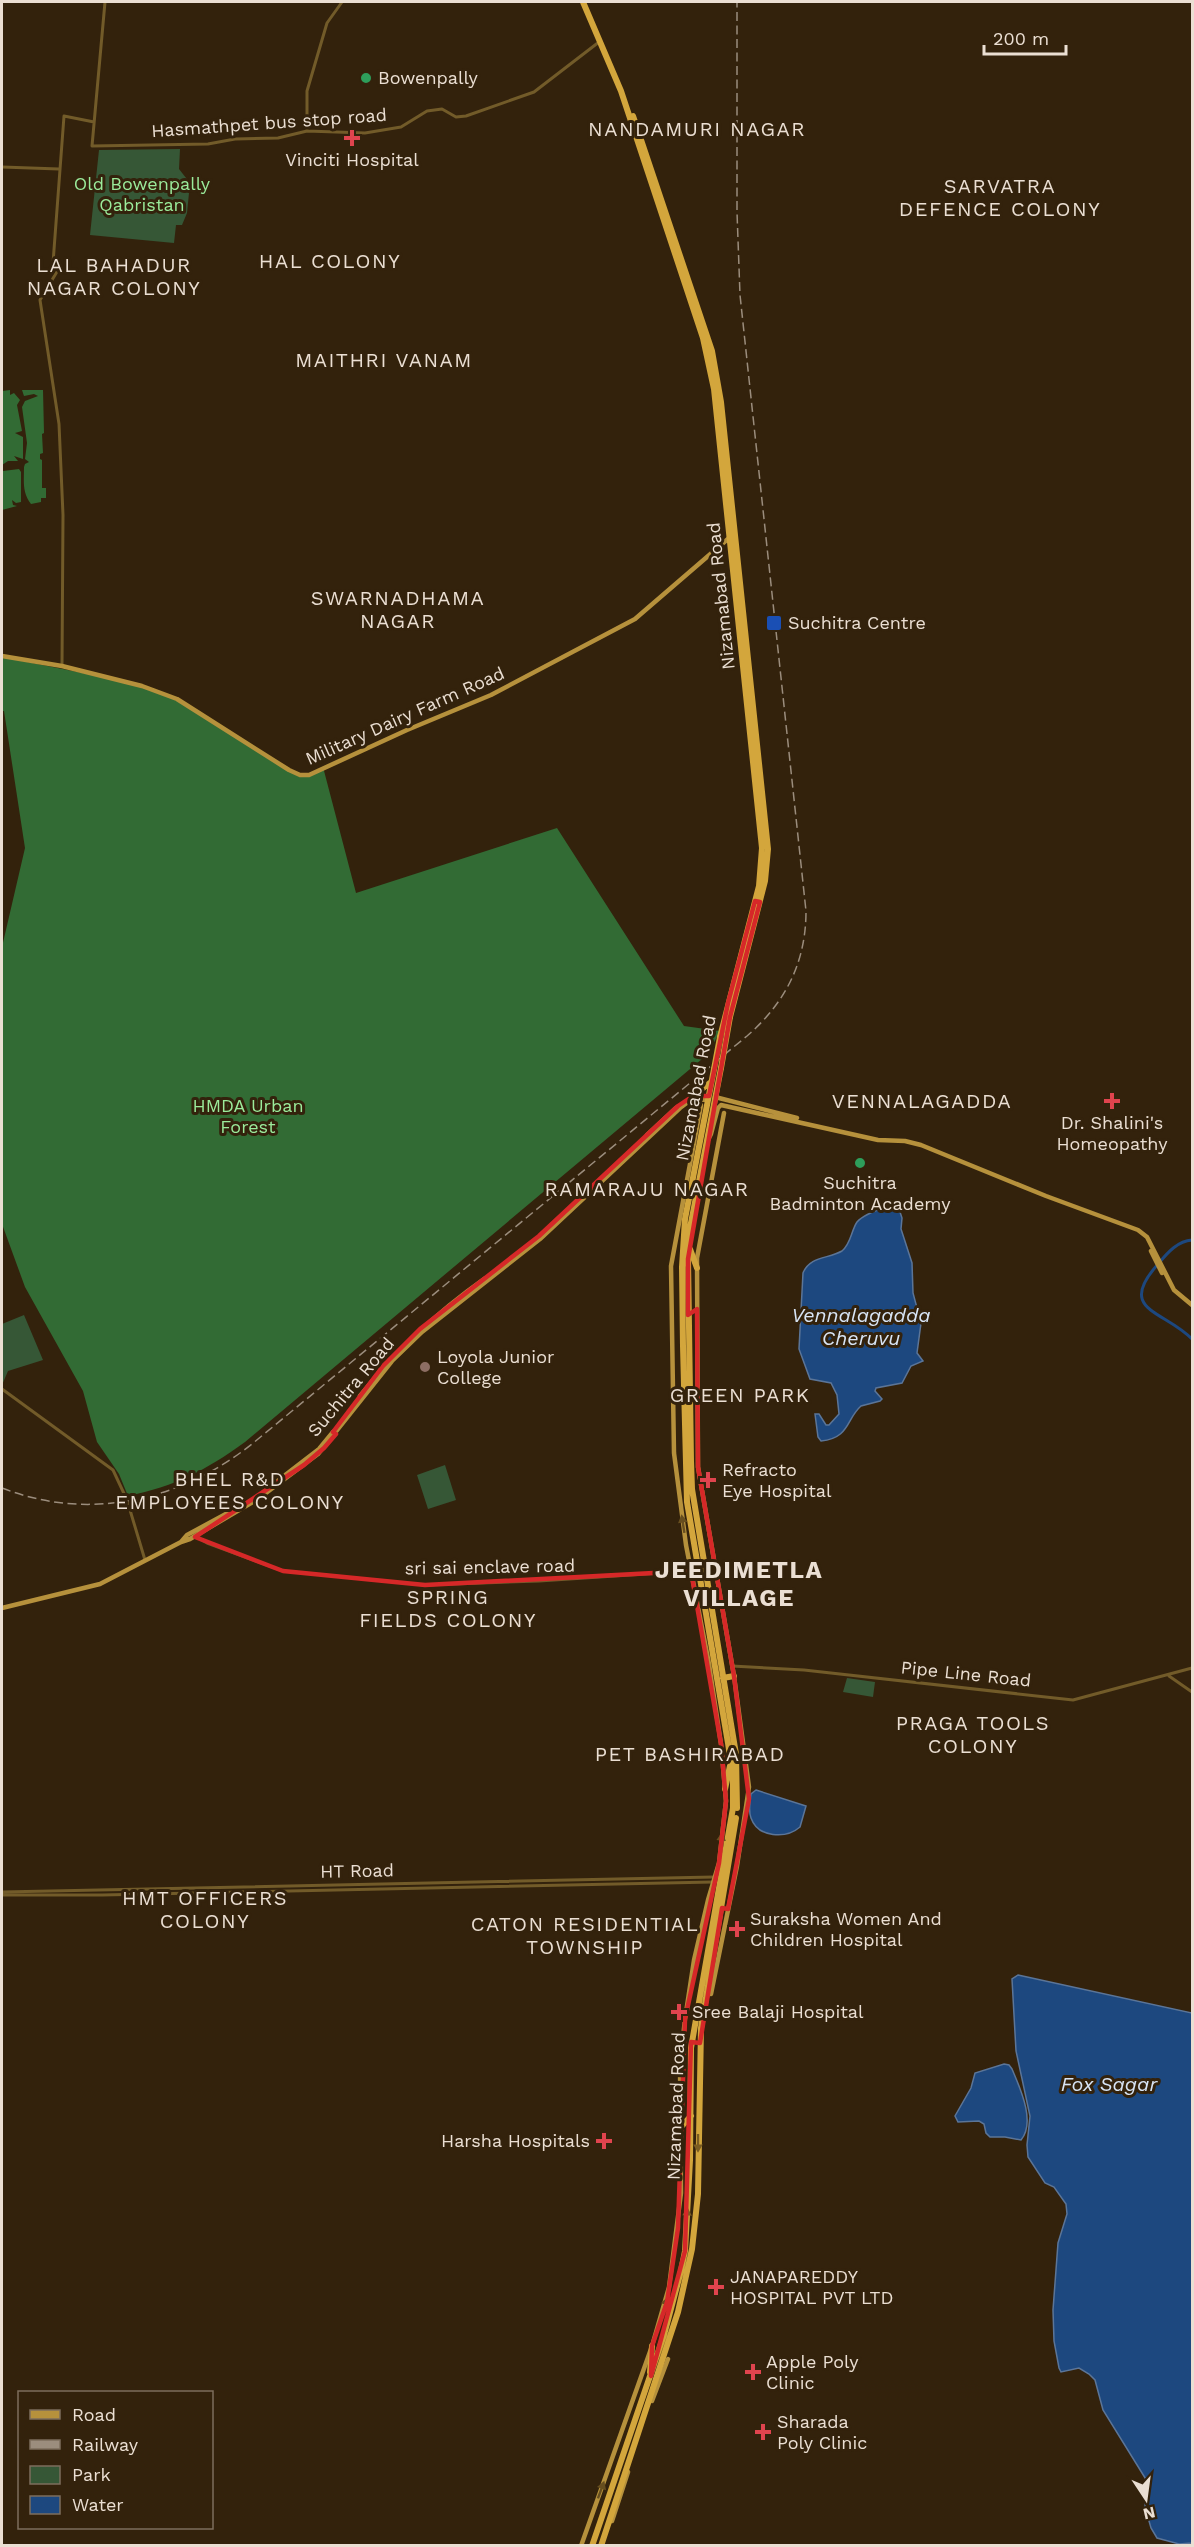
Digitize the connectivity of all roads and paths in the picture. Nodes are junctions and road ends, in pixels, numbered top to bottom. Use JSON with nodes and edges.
{"nodes":[{"id":1,"x":105,"y":2,"type":"edge"},
{"id":2,"x":342,"y":2,"type":"edge"},
{"id":3,"x":585,"y":2,"type":"edge"},
{"id":4,"x":599,"y":42,"type":"junction"},
{"id":5,"x":94,"y":122,"type":"junction"},
{"id":6,"x":307,"y":131,"type":"junction"},
{"id":7,"x":2,"y":168,"type":"edge"},
{"id":8,"x":60,"y":169,"type":"junction"},
{"id":9,"x":703,"y":332,"type":"junction"},
{"id":10,"x":728,"y":490,"type":"junction"},
{"id":11,"x":729,"y":538,"type":"junction"},
{"id":12,"x":2,"y":656,"type":"edge"},
{"id":13,"x":62,"y":666,"type":"junction"},
{"id":14,"x":749,"y":690,"type":"junction"},
{"id":15,"x":758,"y":902,"type":"junction"},
{"id":16,"x":718,"y":1069,"type":"junction"},
{"id":17,"x":711,"y":1082,"type":"junction"},
{"id":18,"x":693,"y":1096,"type":"junction"},
{"id":19,"x":712,"y":1099,"type":"junction"},
{"id":20,"x":688,"y":1102,"type":"junction"},
{"id":21,"x":724,"y":1113,"type":"dead end"},
{"id":22,"x":883,"y":1140,"type":"junction"},
{"id":23,"x":706,"y":1142,"type":"junction"},
{"id":24,"x":701,"y":1151,"type":"junction"},
{"id":25,"x":688,"y":1245,"type":"junction"},
{"id":26,"x":697,"y":1268,"type":"junction"},
{"id":27,"x":472,"y":1289,"type":"junction"},
{"id":28,"x":1192,"y":1306,"type":"edge"},
{"id":29,"x":697,"y":1309,"type":"junction"},
{"id":30,"x":688,"y":1315,"type":"junction"},
{"id":31,"x":2,"y":1389,"type":"edge"},
{"id":32,"x":687,"y":1395,"type":"junction"},
{"id":33,"x":704,"y":1499,"type":"junction"},
{"id":34,"x":694,"y":1501,"type":"junction"},
{"id":35,"x":192,"y":1535,"type":"junction"},
{"id":36,"x":694,"y":1541,"type":"junction"},
{"id":37,"x":686,"y":1543,"type":"junction"},
{"id":38,"x":145,"y":1560,"type":"junction"},
{"id":39,"x":691,"y":1571,"type":"junction"},
{"id":40,"x":2,"y":1608,"type":"edge"},
{"id":41,"x":732,"y":1666,"type":"junction"},
{"id":42,"x":1192,"y":1668,"type":"edge"},
{"id":43,"x":734,"y":1676,"type":"junction"},
{"id":44,"x":1169,"y":1676,"type":"junction"},
{"id":45,"x":723,"y":1678,"type":"junction"},
{"id":46,"x":1192,"y":1692,"type":"edge"},
{"id":47,"x":728,"y":1722,"type":"junction"},
{"id":48,"x":731,"y":1762,"type":"junction"},
{"id":49,"x":725,"y":1789,"type":"junction"},
{"id":50,"x":714,"y":1880,"type":"junction"},
{"id":51,"x":2,"y":1893,"type":"edge"},
{"id":52,"x":725,"y":1908,"type":"junction"},
{"id":53,"x":717,"y":1931,"type":"junction"},
{"id":54,"x":710,"y":1970,"type":"junction"},
{"id":55,"x":714,"y":1980,"type":"junction"},
{"id":56,"x":711,"y":1994,"type":"dead end"},
{"id":57,"x":691,"y":2045,"type":"junction"},
{"id":58,"x":699,"y":2045,"type":"junction"},
{"id":59,"x":691,"y":2116,"type":"junction"},
{"id":60,"x":680,"y":2128,"type":"junction"},
{"id":61,"x":652,"y":2346,"type":"junction"},
{"id":62,"x":672,"y":2346,"type":"dead end"},
{"id":63,"x":666,"y":2357,"type":"junction"},
{"id":64,"x":651,"y":2376,"type":"junction"},
{"id":65,"x":636,"y":2389,"type":"junction"},
{"id":66,"x":645,"y":2392,"type":"junction"},
{"id":67,"x":581,"y":2546,"type":"edge"},
{"id":68,"x":592,"y":2546,"type":"edge"},
{"id":69,"x":602,"y":2546,"type":"edge"}],
"edges":[{"from":1,"to":5,"type":"street","name":"Hasmathpet bus stop road"},
{"from":2,"to":6,"type":"street"},
{"from":3,"to":4,"type":"highway","name":"Nizamabad Road"},
{"from":3,"to":9,"type":"highway","name":"Nizamabad Road"},
{"from":4,"to":6,"type":"street","name":"Hasmathpet bus stop road"},
{"from":4,"to":9,"type":"highway","name":"Nizamabad Road"},
{"from":5,"to":6,"type":"street","name":"Hasmathpet bus stop road"},
{"from":5,"to":8,"type":"street"},
{"from":7,"to":8,"type":"street"},
{"from":8,"to":13,"type":"street"},
{"from":9,"to":10,"type":"highway","name":"Nizamabad Road"},
{"from":10,"to":11,"type":"highway","name":"Nizamabad Road"},
{"from":10,"to":14,"type":"highway","name":"Nizamabad Road"},
{"from":11,"to":13,"type":"main road","name":"Military Dairy Farm Road"},
{"from":11,"to":14,"type":"highway","name":"Nizamabad Road"},
{"from":12,"to":13,"type":"main road","name":"Military Dairy Farm Road"},
{"from":14,"to":15,"type":"highway","name":"Nizamabad Road"},
{"from":15,"to":16,"type":"highway","name":"Nizamabad Road","bridge":true},
{"from":15,"to":16,"type":"highway","name":"Nizamabad Road","bridge":true},
{"from":16,"to":17,"type":"highway","name":"Nizamabad Road"},
{"from":16,"to":19,"type":"highway","name":"Nizamabad Road"},
{"from":17,"to":18,"type":"highway"},
{"from":17,"to":19,"type":"highway","name":"Nizamabad Road"},
{"from":18,"to":19,"type":"main road"},
{"from":18,"to":27,"type":"main road","name":"Suchitra Road"},
{"from":19,"to":20,"type":"main road"},
{"from":19,"to":22,"type":"main road"},
{"from":19,"to":23,"type":"highway","name":"Nizamabad Road"},
{"from":19,"to":24,"type":"highway","name":"Nizamabad Road"},
{"from":20,"to":27,"type":"main road","name":"Suchitra Road"},
{"from":37,"to":20,"type":"main road","name":"Nizamabad Road","one_way":true},
{"from":21,"to":26,"type":"main road","name":"Nizamabad Road"},
{"from":22,"to":23,"type":"main road"},
{"from":22,"to":28,"type":"main road"},
{"from":23,"to":24,"type":"highway","name":"Nizamabad Road"},
{"from":24,"to":25,"type":"highway","name":"Nizamabad Road"},
{"from":24,"to":32,"type":"highway","name":"Nizamabad Road"},
{"from":25,"to":26,"type":"highway"},
{"from":25,"to":30,"type":"highway","name":"Nizamabad Road"},
{"from":26,"to":29,"type":"main road","name":"Nizamabad Road"},
{"from":27,"to":35,"type":"main road","name":"Suchitra Road"},
{"from":29,"to":30,"type":"highway"},
{"from":29,"to":33,"type":"main road","name":"Nizamabad Road"},
{"from":30,"to":32,"type":"highway","name":"Nizamabad Road"},
{"from":31,"to":38,"type":"street"},
{"from":32,"to":34,"type":"highway","name":"Nizamabad Road"},
{"from":32,"to":36,"type":"highway","name":"Nizamabad Road"},
{"from":33,"to":34,"type":"highway"},
{"from":33,"to":41,"type":"main road","name":"Nizamabad Road"},
{"from":34,"to":45,"type":"highway","name":"Nizamabad Road"},
{"from":35,"to":38,"type":"main road","name":"Suchitra Road"},
{"from":35,"to":39,"type":"street","name":"sri sai enclave road"},
{"from":36,"to":37,"type":"highway"},
{"from":36,"to":47,"type":"highway","name":"Nizamabad Road"},
{"from":37,"to":39,"type":"main road","name":"Nizamabad Road"},
{"from":38,"to":40,"type":"main road","name":"Suchitra Road"},
{"from":39,"to":49,"type":"main road","name":"Nizamabad Road"},
{"from":41,"to":43,"type":"main road","name":"Nizamabad Road"},
{"from":41,"to":44,"type":"street","name":"Pipe Line Road"},
{"from":42,"to":44,"type":"street","name":"Pipe Line Road"},
{"from":43,"to":45,"type":"highway"},
{"from":43,"to":52,"type":"main road","name":"Nizamabad Road"},
{"from":44,"to":46,"type":"street"},
{"from":45,"to":47,"type":"highway","name":"Nizamabad Road"},
{"from":47,"to":48,"type":"highway","name":"Nizamabad Road"},
{"from":47,"to":52,"type":"highway","name":"Nizamabad Road"},
{"from":48,"to":49,"type":"highway"},
{"from":48,"to":53,"type":"highway","name":"Nizamabad Road"},
{"from":50,"to":49,"type":"main road","name":"Nizamabad Road","one_way":true},
{"from":50,"to":51,"type":"street","name":"HT Road"},
{"from":50,"to":60,"type":"main road","name":"Nizamabad Road"},
{"from":52,"to":53,"type":"highway","name":"Nizamabad Road"},
{"from":53,"to":54,"type":"highway","name":"Nizamabad Road"},
{"from":53,"to":55,"type":"main road","name":"Nizamabad Road"},
{"from":53,"to":57,"type":"highway","name":"Nizamabad Road"},
{"from":54,"to":55,"type":"highway"},
{"from":54,"to":58,"type":"highway","name":"Nizamabad Road"},
{"from":55,"to":56,"type":"main road","name":"Nizamabad Road"},
{"from":57,"to":58,"type":"highway"},
{"from":57,"to":59,"type":"highway","name":"Nizamabad Road"},
{"from":58,"to":63,"type":"highway","name":"Nizamabad Road","one_way":true},
{"from":59,"to":60,"type":"highway"},
{"from":64,"to":59,"type":"highway","name":"Nizamabad Road","one_way":true},
{"from":61,"to":60,"type":"main road","name":"Nizamabad Road","one_way":true},
{"from":61,"to":64,"type":"highway"},
{"from":61,"to":65,"type":"main road","name":"Nizamabad Road"},
{"from":62,"to":63,"type":"highway"},
{"from":63,"to":69,"type":"highway","name":"Nizamabad Road"},
{"from":64,"to":66,"type":"highway","name":"Nizamabad Road"},
{"from":65,"to":66,"type":"highway"},
{"from":67,"to":65,"type":"main road","name":"Nizamabad Road","one_way":true},
{"from":66,"to":68,"type":"highway","name":"Nizamabad Road"}]}
